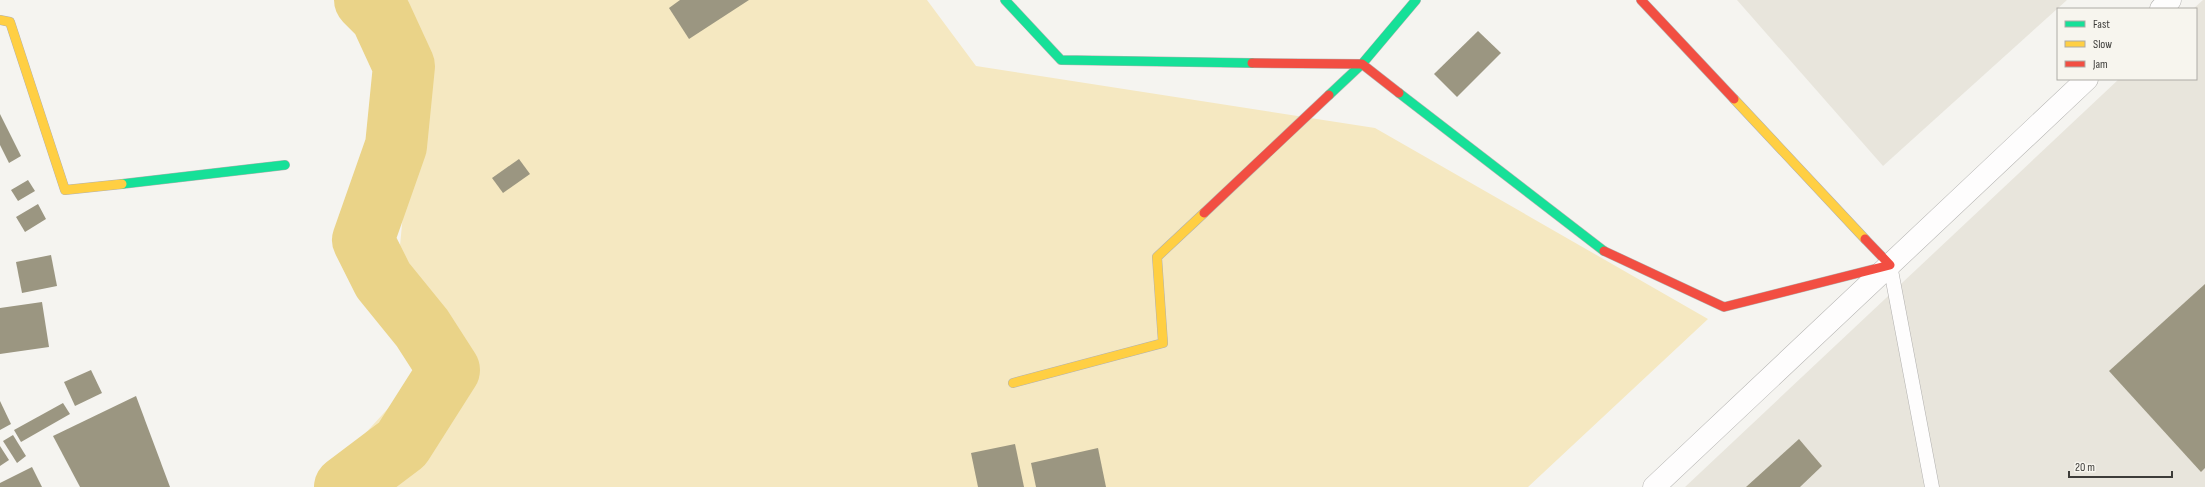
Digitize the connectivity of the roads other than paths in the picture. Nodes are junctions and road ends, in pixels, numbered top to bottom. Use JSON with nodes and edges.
{"nodes":[{"id":1,"x":1005,"y":0,"type":"edge"},
{"id":2,"x":1416,"y":0,"type":"edge"},
{"id":3,"x":1641,"y":0,"type":"edge"},
{"id":4,"x":2170,"y":0,"type":"edge"},
{"id":5,"x":2162,"y":8,"type":"edge"},
{"id":6,"x":0,"y":20,"type":"edge"},
{"id":7,"x":1362,"y":64,"type":"junction"},
{"id":8,"x":2086,"y":80,"type":"edge"},
{"id":9,"x":285,"y":165,"type":"dead end"},
{"id":10,"x":1890,"y":265,"type":"junction"},
{"id":11,"x":1013,"y":383,"type":"dead end"},
{"id":12,"x":1654,"y":487,"type":"edge"},
{"id":13,"x":1932,"y":487,"type":"edge"}],
"edges":[{"from":1,"to":7,"type":"street"},
{"from":2,"to":7,"type":"street"},
{"from":3,"to":10,"type":"street"},
{"from":4,"to":5,"type":"street"},
{"from":6,"to":9,"type":"street"},
{"from":7,"to":10,"type":"street"},
{"from":7,"to":11,"type":"street"},
{"from":8,"to":10,"type":"street"},
{"from":10,"to":12,"type":"street"},
{"from":10,"to":13,"type":"lane"}]}
